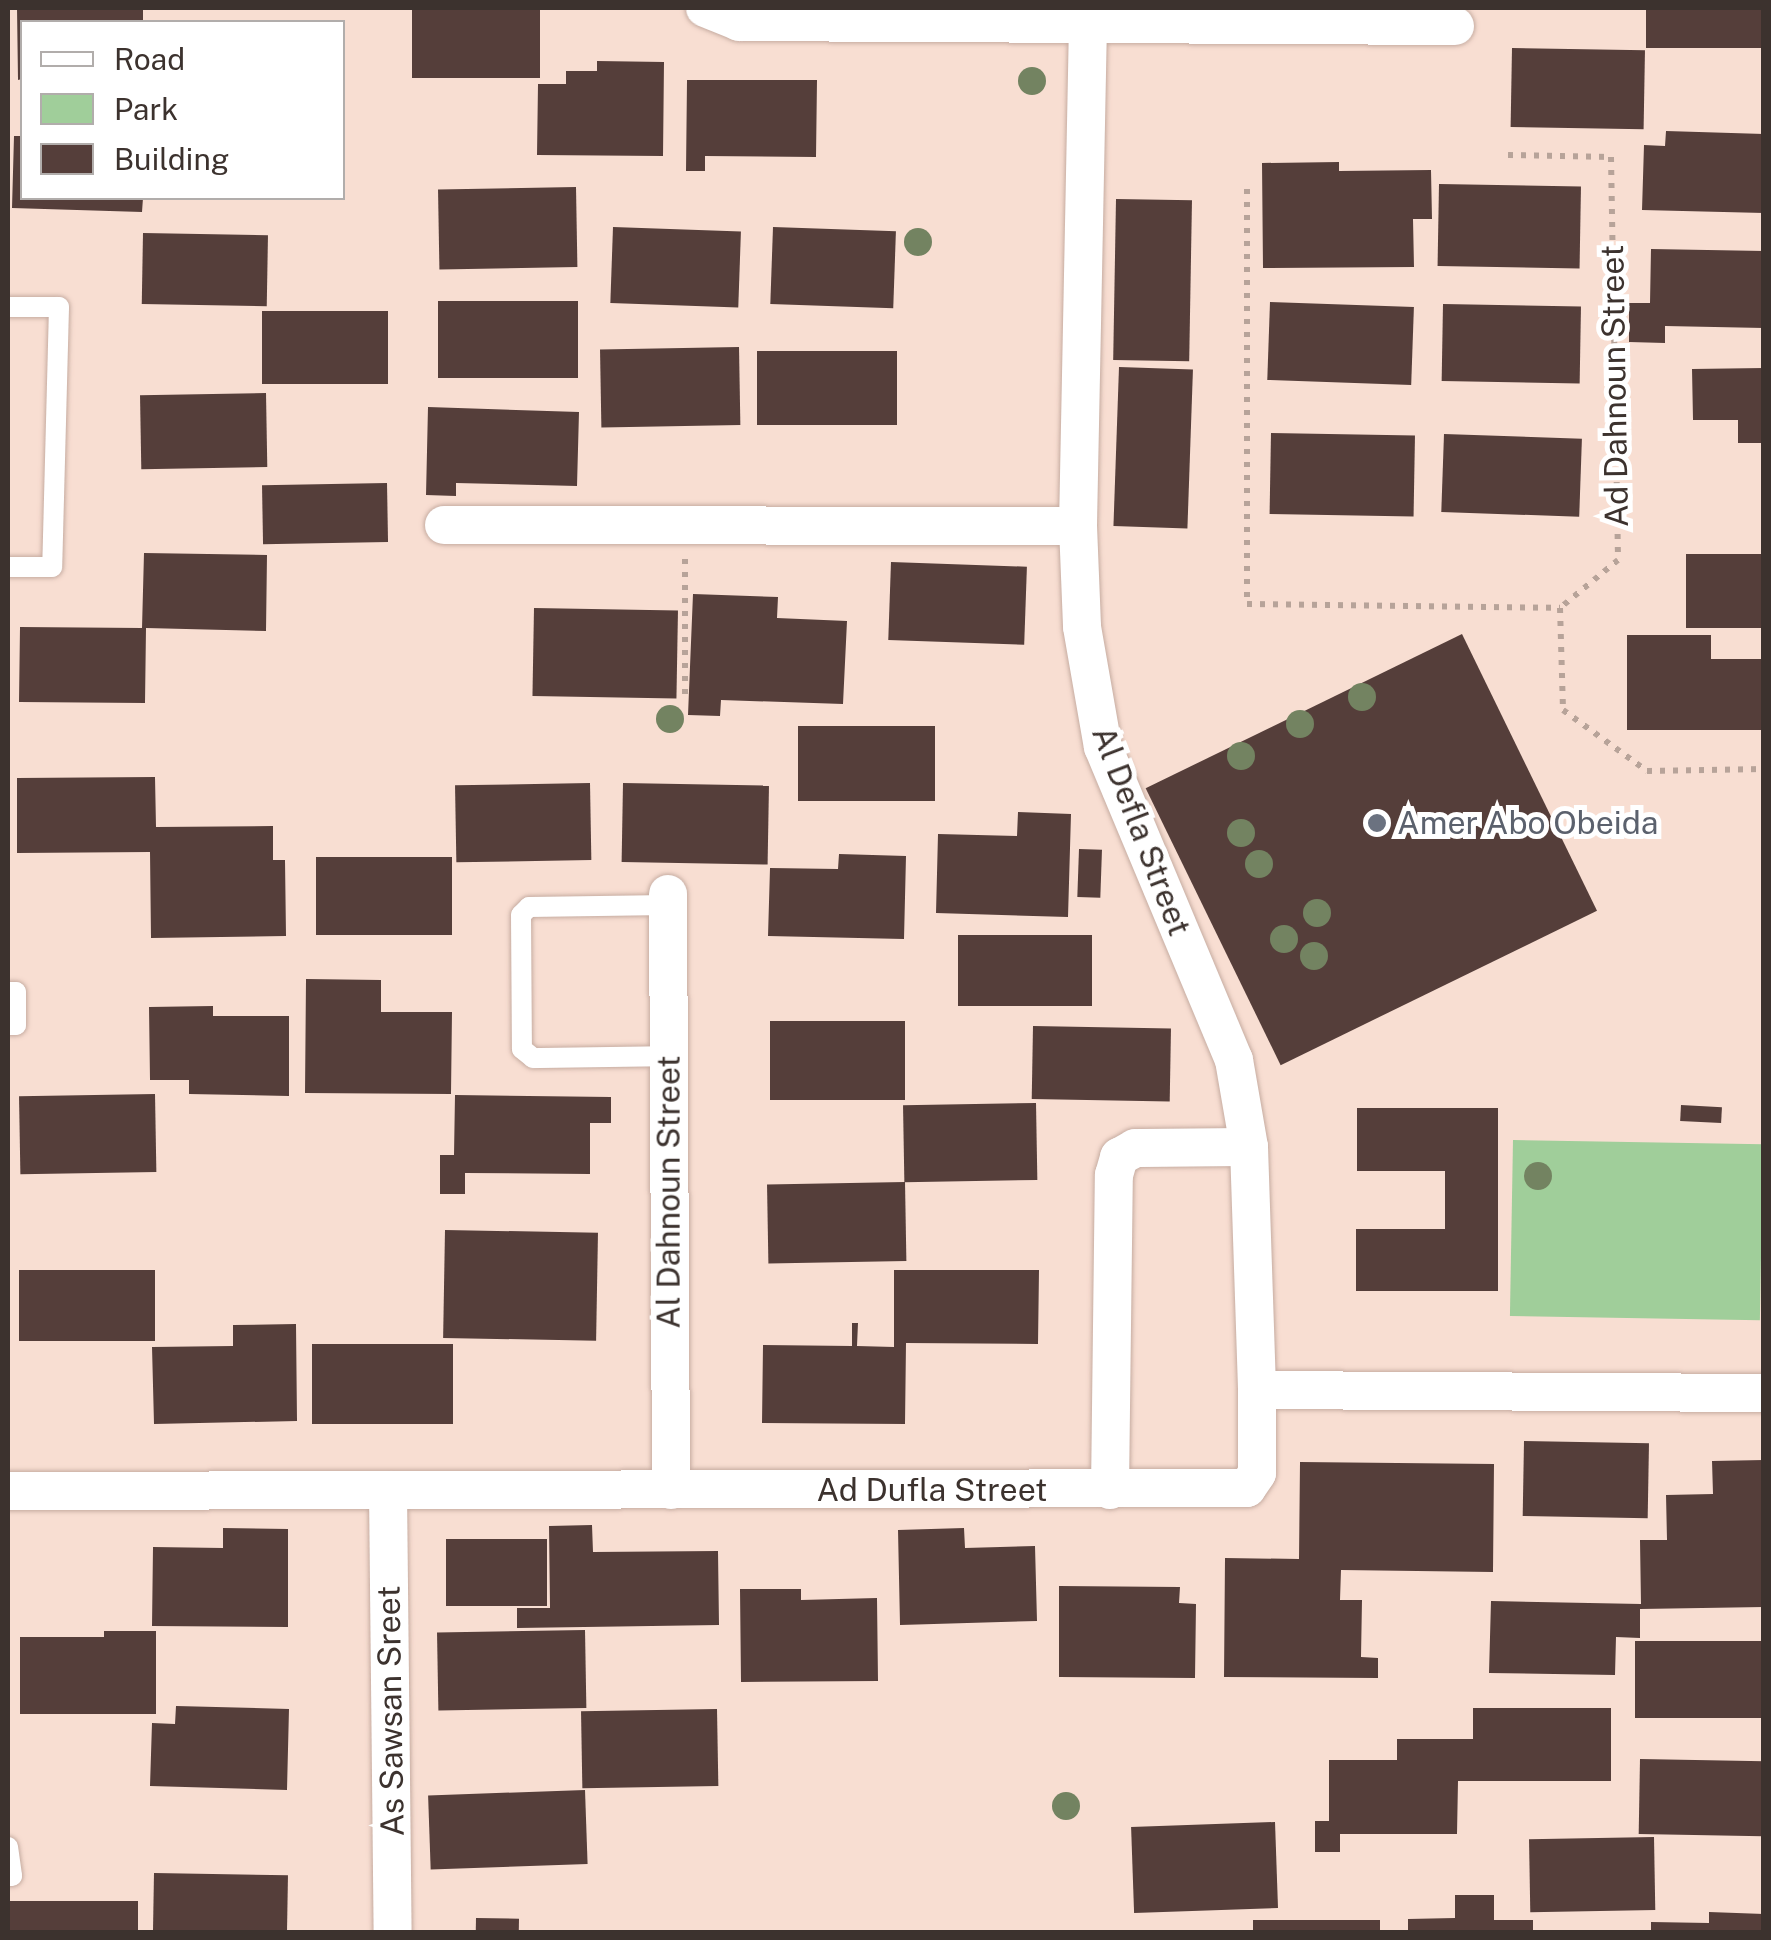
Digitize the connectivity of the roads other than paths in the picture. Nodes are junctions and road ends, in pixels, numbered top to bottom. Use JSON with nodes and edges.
{"nodes":[{"id":1,"x":705,"y":8,"type":"edge"},
{"id":2,"x":1088,"y":23,"type":"junction"},
{"id":3,"x":1455,"y":26,"type":"dead end"},
{"id":4,"x":8,"y":307,"type":"edge"},
{"id":5,"x":444,"y":525,"type":"dead end"},
{"id":6,"x":1078,"y":526,"type":"junction"},
{"id":7,"x":8,"y":567,"type":"edge"},
{"id":8,"x":668,"y":899,"type":"joint"},
{"id":9,"x":12,"y":992,"type":"edge"},
{"id":10,"x":12,"y":1025,"type":"edge"},
{"id":11,"x":669,"y":1056,"type":"junction"},
{"id":12,"x":1249,"y":1147,"type":"junction"},
{"id":13,"x":1258,"y":1390,"type":"junction"},
{"id":14,"x":1764,"y":1394,"type":"edge"},
{"id":15,"x":388,"y":1490,"type":"junction"},
{"id":16,"x":671,"y":1490,"type":"junction"},
{"id":17,"x":1110,"y":1490,"type":"junction"},
{"id":18,"x":8,"y":1491,"type":"edge"},
{"id":19,"x":9,"y":1847,"type":"edge"},
{"id":20,"x":10,"y":1876,"type":"edge"},
{"id":21,"x":393,"y":1932,"type":"edge"}],
"edges":[{"from":1,"to":2,"type":"street"},
{"from":2,"to":3,"type":"street"},
{"from":2,"to":6,"type":"street","name":"Al Defla Street"},
{"from":4,"to":7,"type":"lane"},
{"from":5,"to":6,"type":"street"},
{"from":6,"to":12,"type":"street","name":"Al Defla Street"},
{"from":8,"to":11,"type":"street","name":"Al Dahnoun Street"},
{"from":8,"to":11,"type":"lane"},
{"from":9,"to":10,"type":"lane"},
{"from":11,"to":16,"type":"street","name":"Al Dahnoun Street"},
{"from":12,"to":13,"type":"street","name":"Al Defla Street"},
{"from":12,"to":17,"type":"street"},
{"from":13,"to":14,"type":"street"},
{"from":13,"to":17,"type":"street","name":"Ad Dufla Street"},
{"from":15,"to":16,"type":"street","name":"Ad Dufla Street"},
{"from":15,"to":18,"type":"street","name":"Ad Dufla Street"},
{"from":15,"to":21,"type":"street","name":"As Sawsan Sreet"},
{"from":16,"to":17,"type":"street","name":"Ad Dufla Street"},
{"from":19,"to":20,"type":"lane"}]}
